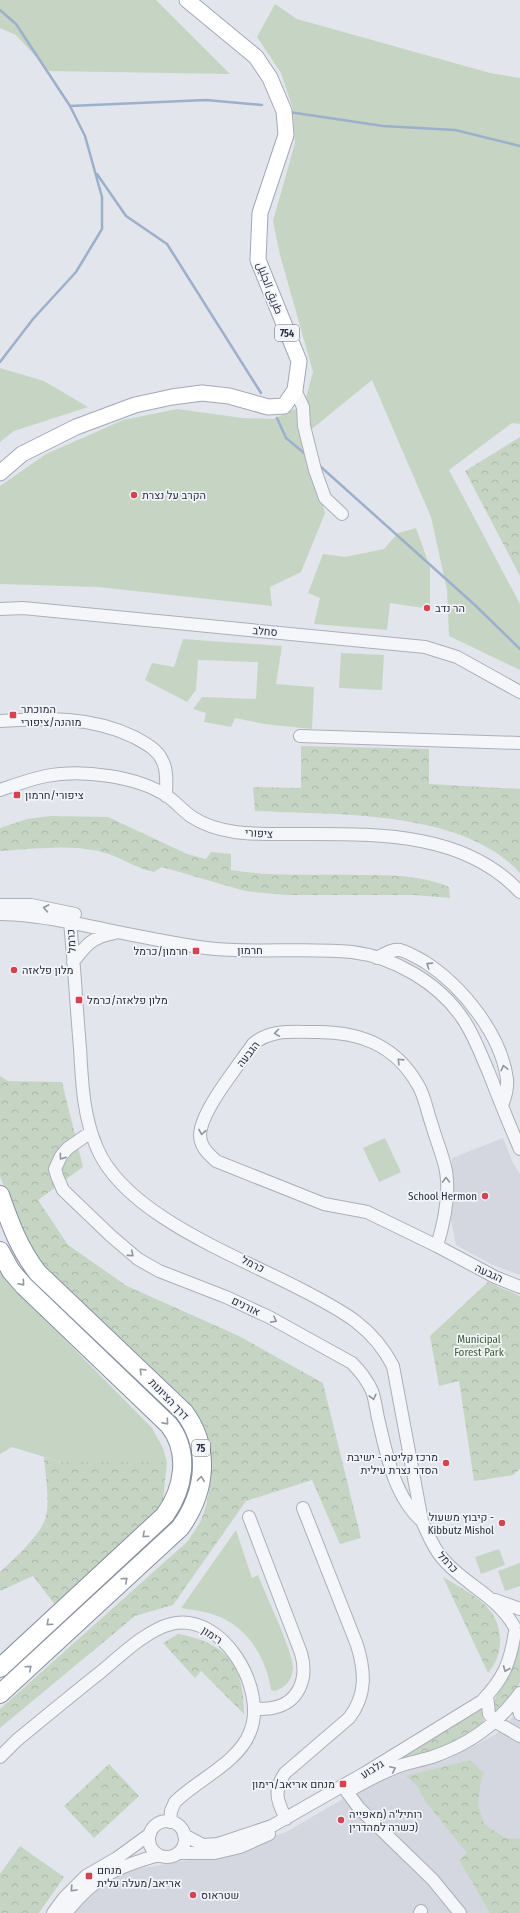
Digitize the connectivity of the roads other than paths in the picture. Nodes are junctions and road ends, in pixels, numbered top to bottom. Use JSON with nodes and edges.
{"nodes":[{"id":1,"x":187,"y":0,"type":"edge"},
{"id":2,"x":295,"y":390,"type":"junction"},
{"id":3,"x":0,"y":473,"type":"edge"},
{"id":4,"x":342,"y":514,"type":"dead end"},
{"id":5,"x":0,"y":609,"type":"edge"},
{"id":6,"x":520,"y":692,"type":"edge"},
{"id":7,"x":0,"y":721,"type":"edge"},
{"id":8,"x":300,"y":736,"type":"dead end"},
{"id":9,"x":520,"y":743,"type":"edge"},
{"id":10,"x":0,"y":790,"type":"edge"},
{"id":11,"x":166,"y":796,"type":"junction"},
{"id":12,"x":520,"y":892,"type":"edge"},
{"id":13,"x":0,"y":905,"type":"edge"},
{"id":14,"x":0,"y":914,"type":"edge"},
{"id":15,"x":70,"y":917,"type":"junction"},
{"id":16,"x":124,"y":932,"type":"junction"},
{"id":17,"x":377,"y":958,"type":"junction"},
{"id":18,"x":73,"y":962,"type":"junction"},
{"id":19,"x":502,"y":1106,"type":"junction"},
{"id":20,"x":91,"y":1132,"type":"junction"},
{"id":21,"x":520,"y":1149,"type":"edge"},
{"id":22,"x":0,"y":1195,"type":"edge"},
{"id":23,"x":437,"y":1246,"type":"junction"},
{"id":24,"x":0,"y":1251,"type":"edge"},
{"id":25,"x":520,"y":1287,"type":"edge"},
{"id":26,"x":303,"y":1508,"type":"dead end"},
{"id":27,"x":249,"y":1517,"type":"dead end"},
{"id":28,"x":422,"y":1521,"type":"junction"},
{"id":29,"x":487,"y":1596,"type":"junction"},
{"id":30,"x":520,"y":1609,"type":"edge"},
{"id":31,"x":520,"y":1613,"type":"edge"},
{"id":32,"x":516,"y":1632,"type":"edge"},
{"id":33,"x":0,"y":1668,"type":"edge"},
{"id":34,"x":520,"y":1693,"type":"edge"},
{"id":35,"x":0,"y":1694,"type":"edge"},
{"id":36,"x":487,"y":1695,"type":"junction"},
{"id":37,"x":254,"y":1709,"type":"junction"},
{"id":38,"x":520,"y":1714,"type":"edge"},
{"id":39,"x":496,"y":1722,"type":"junction"},
{"id":40,"x":520,"y":1736,"type":"edge"},
{"id":41,"x":0,"y":1757,"type":"edge"},
{"id":42,"x":347,"y":1792,"type":"junction"},
{"id":43,"x":286,"y":1819,"type":"junction"},
{"id":44,"x":170,"y":1822,"type":"junction"},
{"id":45,"x":150,"y":1834,"type":"junction"},
{"id":46,"x":184,"y":1835,"type":"junction"},
{"id":47,"x":178,"y":1853,"type":"junction"},
{"id":48,"x":159,"y":1855,"type":"junction"},
{"id":49,"x":53,"y":1913,"type":"edge"},
{"id":50,"x":66,"y":1913,"type":"edge"},
{"id":51,"x":460,"y":1913,"type":"edge"}],
"edges":[{"from":1,"to":2,"type":"main road","name":"طريق الجليل","number":"754"},
{"from":2,"to":3,"type":"main road","name":"طريق الجليل","number":"754"},
{"from":2,"to":4,"type":"street"},
{"from":5,"to":6,"type":"street","name":"סחלב"},
{"from":7,"to":11,"type":"street"},
{"from":8,"to":9,"type":"street"},
{"from":10,"to":11,"type":"street","name":"ציפורי"},
{"from":11,"to":12,"type":"street","name":"ציפורי"},
{"from":15,"to":13,"type":"street","name":"חרמון","one_way":true},
{"from":14,"to":15,"type":"street","name":"חרמון"},
{"from":15,"to":16,"type":"street","name":"חרמון"},
{"from":15,"to":18,"type":"street","name":"כרמל"},
{"from":16,"to":17,"type":"street","name":"חרמון"},
{"from":16,"to":18,"type":"street"},
{"from":17,"to":19,"type":"street","name":"חרמון"},
{"from":19,"to":17,"type":"street","one_way":true},
{"from":18,"to":20,"type":"street","name":"כרמל"},
{"from":19,"to":21,"type":"street","name":"חרמון"},
{"from":20,"to":28,"type":"street","name":"כרמל"},
{"from":20,"to":28,"type":"street","name":"אורנים","one_way":true},
{"from":35,"to":22,"type":"highway","name":"דרך הציונות","number":"75","one_way":true},
{"from":23,"to":23,"type":"street","name":"הגבעה","one_way":true},
{"from":23,"to":25,"type":"street","name":"הגבעה"},
{"from":24,"to":33,"type":"highway","name":"דרך הציונות","number":"75","one_way":true},
{"from":26,"to":43,"type":"street"},
{"from":27,"to":37,"type":"street"},
{"from":28,"to":29,"type":"street","name":"כרמל"},
{"from":29,"to":30,"type":"street","name":"כרמל"},
{"from":29,"to":32,"type":"street","name":"כרמל"},
{"from":31,"to":32,"type":"street","name":"גלבוע"},
{"from":32,"to":36,"type":"street","name":"גלבוע","one_way":true},
{"from":34,"to":38,"type":"street"},
{"from":34,"to":39,"type":"street","name":"גלבוע"},
{"from":36,"to":39,"type":"street"},
{"from":36,"to":43,"type":"street","name":"גלבוע"},
{"from":37,"to":41,"type":"street","name":"רימון"},
{"from":37,"to":44,"type":"street","name":"רימון"},
{"from":39,"to":40,"type":"street"},
{"from":42,"to":39,"type":"street","name":"גלבוע","one_way":true},
{"from":42,"to":47,"type":"street","name":"גלבוע"},
{"from":42,"to":51,"type":"street"},
{"from":43,"to":46,"type":"street","name":"גלבוע"},
{"from":44,"to":45,"type":"street"},
{"from":44,"to":46,"type":"street"},
{"from":45,"to":48,"type":"street"},
{"from":45,"to":49,"type":"street","one_way":true},
{"from":46,"to":47,"type":"street"},
{"from":47,"to":48,"type":"street"},
{"from":48,"to":50,"type":"street"}]}
